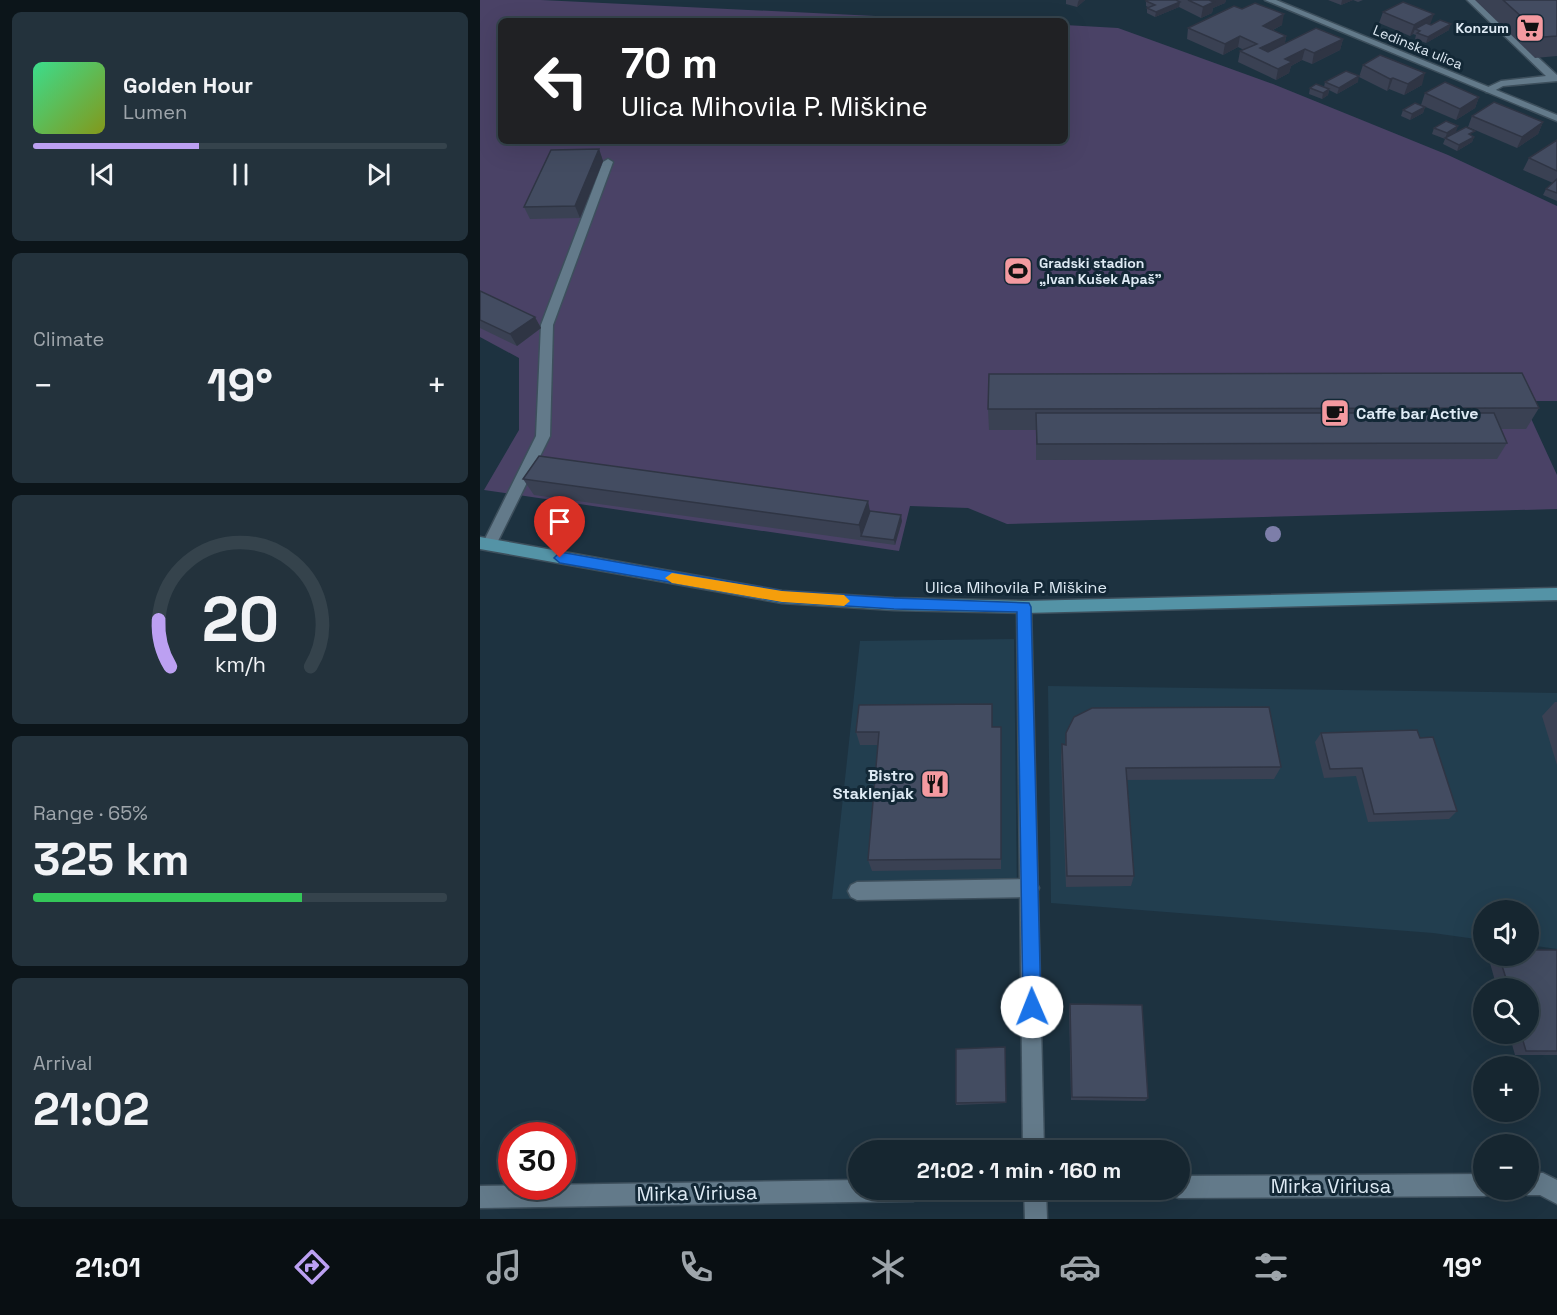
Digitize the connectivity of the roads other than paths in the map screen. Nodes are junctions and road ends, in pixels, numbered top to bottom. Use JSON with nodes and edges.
{"nodes":[{"id":1,"x":1269,"y":0,"type":"edge"},
{"id":2,"x":1471,"y":0,"type":"edge"},
{"id":3,"x":1555,"y":78,"type":"edge"},
{"id":4,"x":1489,"y":90,"type":"junction"},
{"id":5,"x":1557,"y":118,"type":"edge"},
{"id":6,"x":608,"y":162,"type":"dead end"},
{"id":7,"x":485,"y":544,"type":"edge"},
{"id":8,"x":1557,"y":594,"type":"edge"},
{"id":9,"x":1024,"y":607,"type":"junction"},
{"id":10,"x":1030,"y":888,"type":"junction"},
{"id":11,"x":856,"y":891,"type":"dead end"},
{"id":12,"x":1034,"y":1140,"type":"edge"},
{"id":13,"x":1539,"y":1184,"type":"edge"},
{"id":14,"x":1473,"y":1185,"type":"edge"},
{"id":15,"x":1190,"y":1187,"type":"edge"},
{"id":16,"x":848,"y":1191,"type":"edge"},
{"id":17,"x":1557,"y":1193,"type":"edge"},
{"id":18,"x":480,"y":1197,"type":"edge"},
{"id":19,"x":1035,"y":1200,"type":"edge"},
{"id":20,"x":1036,"y":1219,"type":"edge"}],
"edges":[{"from":1,"to":4,"type":"street","name":"Ledinska ulica"},
{"from":2,"to":3,"type":"street"},
{"from":3,"to":4,"type":"street"},
{"from":4,"to":5,"type":"street","name":"Ledinska ulica"},
{"from":6,"to":7,"type":"street"},
{"from":7,"to":9,"type":"main road","name":"Ulica Mihovila P. Miškine"},
{"from":8,"to":9,"type":"main road","name":"Ulica Mihovila P. Miškine"},
{"from":9,"to":10,"type":"street"},
{"from":10,"to":11,"type":"street"},
{"from":10,"to":12,"type":"street"},
{"from":13,"to":17,"type":"street"},
{"from":14,"to":15,"type":"street","name":"Mirka Viriusa"},
{"from":16,"to":18,"type":"street","name":"Mirka Viriusa"},
{"from":19,"to":20,"type":"street"}]}
